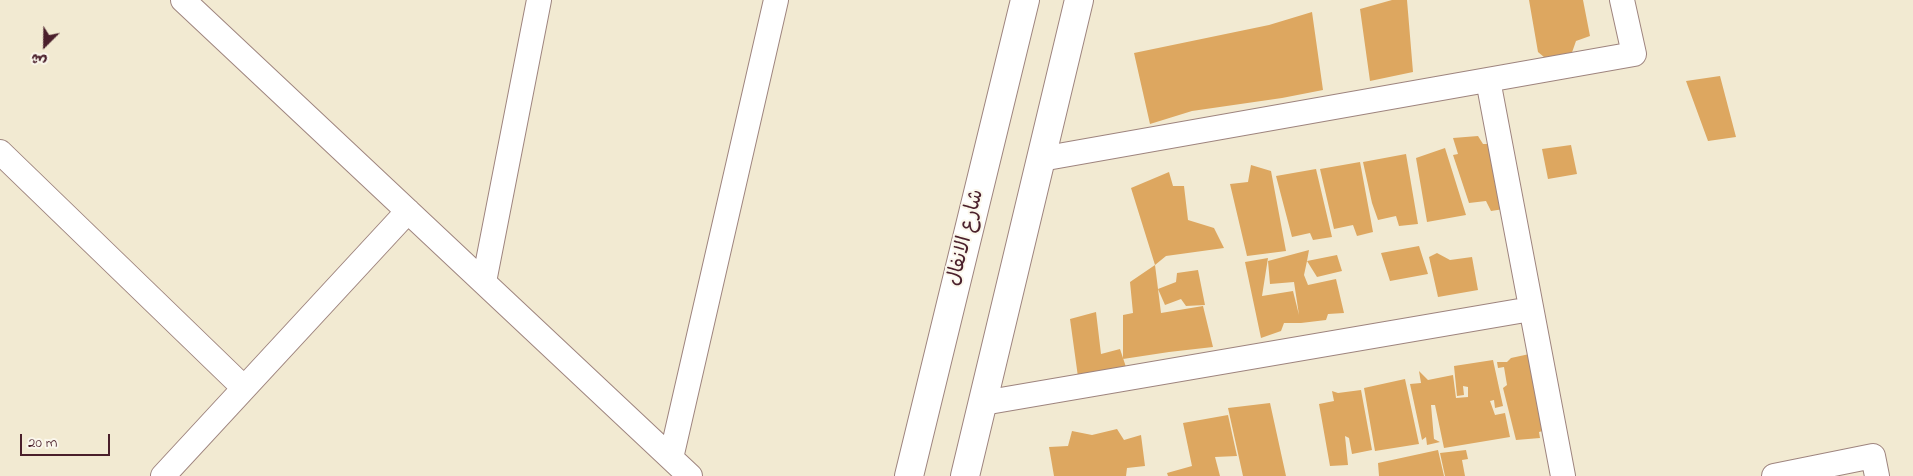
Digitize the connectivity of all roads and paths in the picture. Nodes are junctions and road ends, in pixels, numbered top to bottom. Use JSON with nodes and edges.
{"nodes":[{"id":1,"x":183,"y":0,"type":"edge"},
{"id":2,"x":539,"y":0,"type":"edge"},
{"id":3,"x":776,"y":0,"type":"edge"},
{"id":4,"x":1025,"y":0,"type":"edge"},
{"id":5,"x":1079,"y":0,"type":"edge"},
{"id":6,"x":1622,"y":0,"type":"edge"},
{"id":7,"x":1488,"y":80,"type":"junction"},
{"id":8,"x":0,"y":152,"type":"edge"},
{"id":9,"x":1041,"y":159,"type":"junction"},
{"id":10,"x":408,"y":211,"type":"junction"},
{"id":11,"x":484,"y":282,"type":"junction"},
{"id":12,"x":1531,"y":309,"type":"junction"},
{"id":13,"x":244,"y":388,"type":"junction"},
{"id":14,"x":983,"y":403,"type":"junction"},
{"id":15,"x":671,"y":458,"type":"junction"},
{"id":16,"x":163,"y":476,"type":"edge"},
{"id":17,"x":690,"y":476,"type":"edge"},
{"id":18,"x":909,"y":476,"type":"edge"},
{"id":19,"x":965,"y":476,"type":"edge"},
{"id":20,"x":1563,"y":476,"type":"edge"},
{"id":21,"x":1774,"y":476,"type":"edge"},
{"id":22,"x":1877,"y":476,"type":"edge"}],
"edges":[{"from":1,"to":10,"type":"street"},
{"from":2,"to":11,"type":"street"},
{"from":3,"to":15,"type":"street"},
{"from":4,"to":18,"type":"main road","name":"شارع الانفال"},
{"from":5,"to":9,"type":"main road"},
{"from":6,"to":7,"type":"street"},
{"from":7,"to":9,"type":"street"},
{"from":7,"to":12,"type":"street"},
{"from":8,"to":13,"type":"street"},
{"from":9,"to":14,"type":"main road"},
{"from":10,"to":11,"type":"street"},
{"from":10,"to":13,"type":"street"},
{"from":11,"to":15,"type":"street"},
{"from":12,"to":14,"type":"street"},
{"from":12,"to":20,"type":"street"},
{"from":13,"to":16,"type":"street"},
{"from":14,"to":19,"type":"main road"},
{"from":15,"to":17,"type":"street"},
{"from":21,"to":22,"type":"street"}]}
